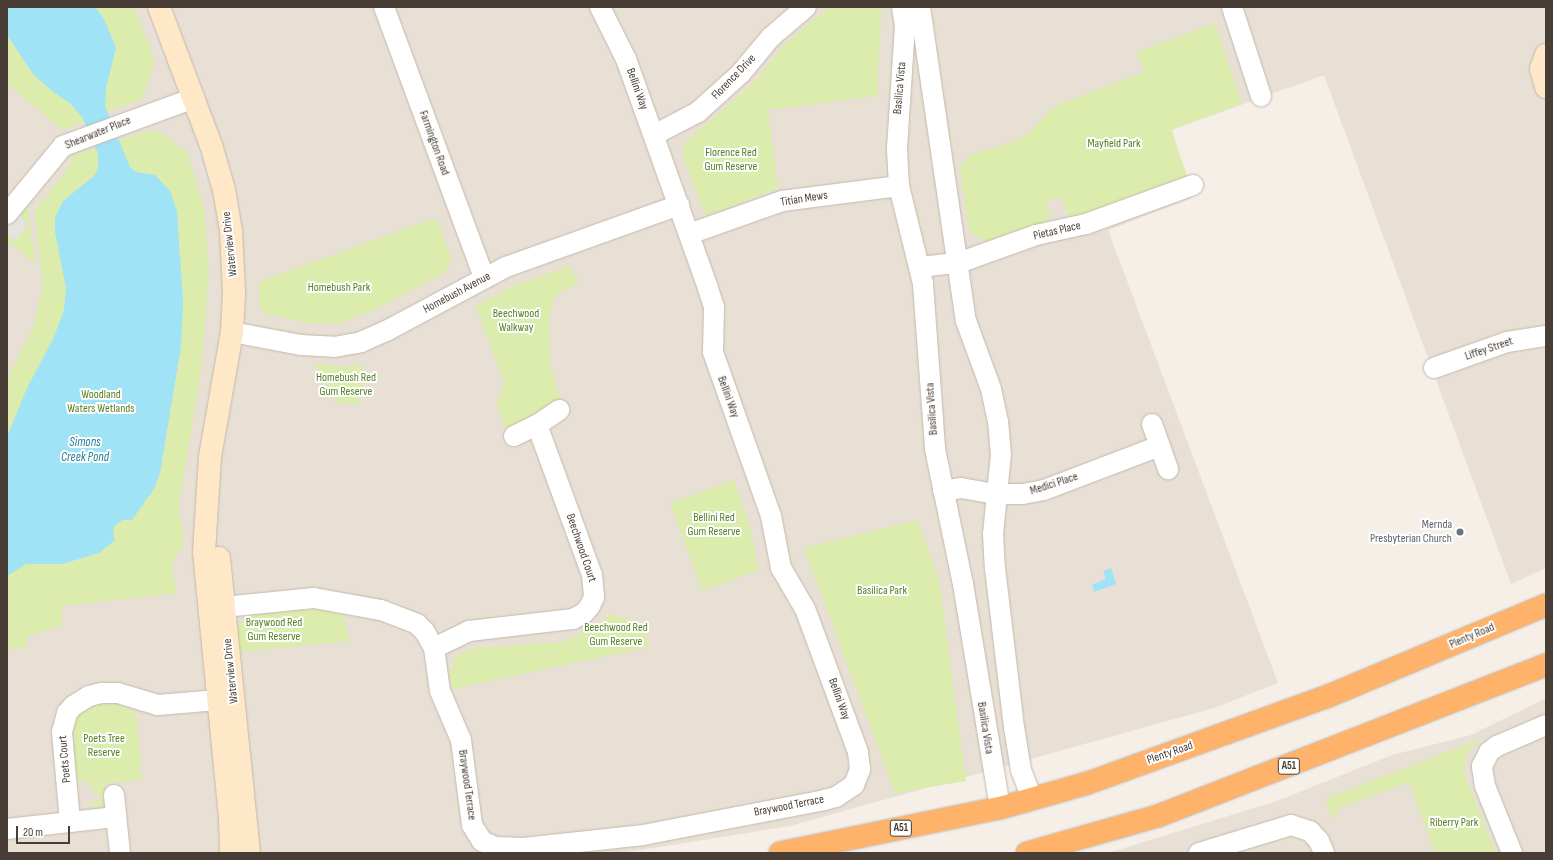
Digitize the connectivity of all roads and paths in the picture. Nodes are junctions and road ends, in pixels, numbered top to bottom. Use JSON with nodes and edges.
{"nodes":[{"id":1,"x":159,"y":7,"type":"edge"},
{"id":2,"x":384,"y":7,"type":"edge"},
{"id":3,"x":600,"y":7,"type":"edge"},
{"id":4,"x":806,"y":7,"type":"edge"},
{"id":5,"x":902,"y":7,"type":"edge"},
{"id":6,"x":920,"y":7,"type":"edge"},
{"id":7,"x":1232,"y":7,"type":"edge"},
{"id":8,"x":1546,"y":55,"type":"edge"},
{"id":9,"x":1546,"y":87,"type":"edge"},
{"id":10,"x":1261,"y":96,"type":"dead end"},
{"id":11,"x":194,"y":98,"type":"junction"},
{"id":12,"x":654,"y":135,"type":"junction"},
{"id":13,"x":1193,"y":185,"type":"dead end"},
{"id":14,"x":899,"y":186,"type":"junction"},
{"id":15,"x":679,"y":205,"type":"junction"},
{"id":16,"x":7,"y":214,"type":"edge"},
{"id":17,"x":690,"y":234,"type":"junction"},
{"id":18,"x":958,"y":263,"type":"junction"},
{"id":19,"x":919,"y":267,"type":"junction"},
{"id":20,"x":484,"y":278,"type":"junction"},
{"id":21,"x":232,"y":332,"type":"junction"},
{"id":22,"x":1546,"y":336,"type":"edge"},
{"id":23,"x":1434,"y":368,"type":"dead end"},
{"id":24,"x":559,"y":410,"type":"dead end"},
{"id":25,"x":1152,"y":424,"type":"dead end"},
{"id":26,"x":537,"y":425,"type":"junction"},
{"id":27,"x":514,"y":436,"type":"dead end"},
{"id":28,"x":1160,"y":446,"type":"junction"},
{"id":29,"x":1168,"y":469,"type":"dead end"},
{"id":30,"x":943,"y":491,"type":"junction"},
{"id":31,"x":996,"y":494,"type":"junction"},
{"id":32,"x":1546,"y":605,"type":"edge"},
{"id":33,"x":217,"y":609,"type":"junction"},
{"id":34,"x":434,"y":648,"type":"junction"},
{"id":35,"x":1546,"y":665,"type":"edge"},
{"id":36,"x":226,"y":699,"type":"junction"},
{"id":37,"x":1546,"y":725,"type":"edge"},
{"id":38,"x":854,"y":785,"type":"joint"},
{"id":39,"x":114,"y":795,"type":"dead end"},
{"id":40,"x":1032,"y":798,"type":"junction"},
{"id":41,"x":1000,"y":808,"type":"junction"},
{"id":42,"x":116,"y":817,"type":"junction"},
{"id":43,"x":70,"y":822,"type":"junction"},
{"id":44,"x":7,"y":829,"type":"edge"},
{"id":45,"x":120,"y":853,"type":"edge"},
{"id":46,"x":231,"y":853,"type":"edge"},
{"id":47,"x":248,"y":853,"type":"edge"},
{"id":48,"x":780,"y":853,"type":"edge"},
{"id":49,"x":1027,"y":853,"type":"edge"},
{"id":50,"x":1199,"y":853,"type":"edge"},
{"id":51,"x":1324,"y":853,"type":"edge"},
{"id":52,"x":1512,"y":853,"type":"edge"}],
"edges":[{"from":1,"to":11,"type":"street","name":"Waterview Drive"},
{"from":2,"to":20,"type":"street","name":"Farmington Road"},
{"from":3,"to":12,"type":"street","name":"Bellini Way"},
{"from":4,"to":12,"type":"street","name":"Florence Drive"},
{"from":5,"to":14,"type":"street","name":"Basilica Vista"},
{"from":6,"to":18,"type":"street"},
{"from":7,"to":10,"type":"street"},
{"from":8,"to":9,"type":"street"},
{"from":11,"to":16,"type":"street","name":"Shearwater Place"},
{"from":11,"to":21,"type":"street","name":"Waterview Drive"},
{"from":12,"to":15,"type":"street","name":"Bellini Way"},
{"from":13,"to":18,"type":"street","name":"Pietas Place"},
{"from":14,"to":17,"type":"street","name":"Titian Mews"},
{"from":14,"to":19,"type":"street","name":"Basilica Vista"},
{"from":15,"to":17,"type":"street","name":"Bellini Way"},
{"from":15,"to":20,"type":"street","name":"Homebush Avenue"},
{"from":17,"to":38,"type":"street","name":"Bellini Way"},
{"from":18,"to":19,"type":"street","name":"Pietas Place"},
{"from":18,"to":31,"type":"street"},
{"from":19,"to":30,"type":"street","name":"Basilica Vista"},
{"from":20,"to":21,"type":"street","name":"Homebush Avenue"},
{"from":21,"to":33,"type":"street","name":"Waterview Drive"},
{"from":22,"to":23,"type":"street","name":"Liffey Street"},
{"from":24,"to":26,"type":"street"},
{"from":25,"to":28,"type":"street"},
{"from":26,"to":27,"type":"street"},
{"from":26,"to":34,"type":"street","name":"Beechwood Court"},
{"from":28,"to":29,"type":"street"},
{"from":28,"to":31,"type":"street","name":"Medici Place"},
{"from":30,"to":31,"type":"street","name":"Medici Place"},
{"from":30,"to":41,"type":"street","name":"Basilica Vista"},
{"from":31,"to":40,"type":"street"},
{"from":32,"to":40,"type":"highway","name":"Plenty Road","number":"A51"},
{"from":33,"to":34,"type":"street","name":"Braywood Terrace"},
{"from":33,"to":36,"type":"street","name":"Waterview Drive"},
{"from":34,"to":38,"type":"street","name":"Braywood Terrace"},
{"from":35,"to":49,"type":"highway","number":"A51"},
{"from":36,"to":43,"type":"street","name":"Poets Court"},
{"from":36,"to":46,"type":"street","name":"Waterview Drive"},
{"from":36,"to":47,"type":"street","name":"Waterview Drive"},
{"from":37,"to":52,"type":"street"},
{"from":39,"to":42,"type":"street"},
{"from":40,"to":41,"type":"highway","name":"Plenty Road","number":"A51"},
{"from":41,"to":48,"type":"highway","name":"Plenty Road","number":"A51"},
{"from":42,"to":43,"type":"street"},
{"from":42,"to":45,"type":"street"},
{"from":43,"to":44,"type":"street"},
{"from":50,"to":51,"type":"street"}]}
